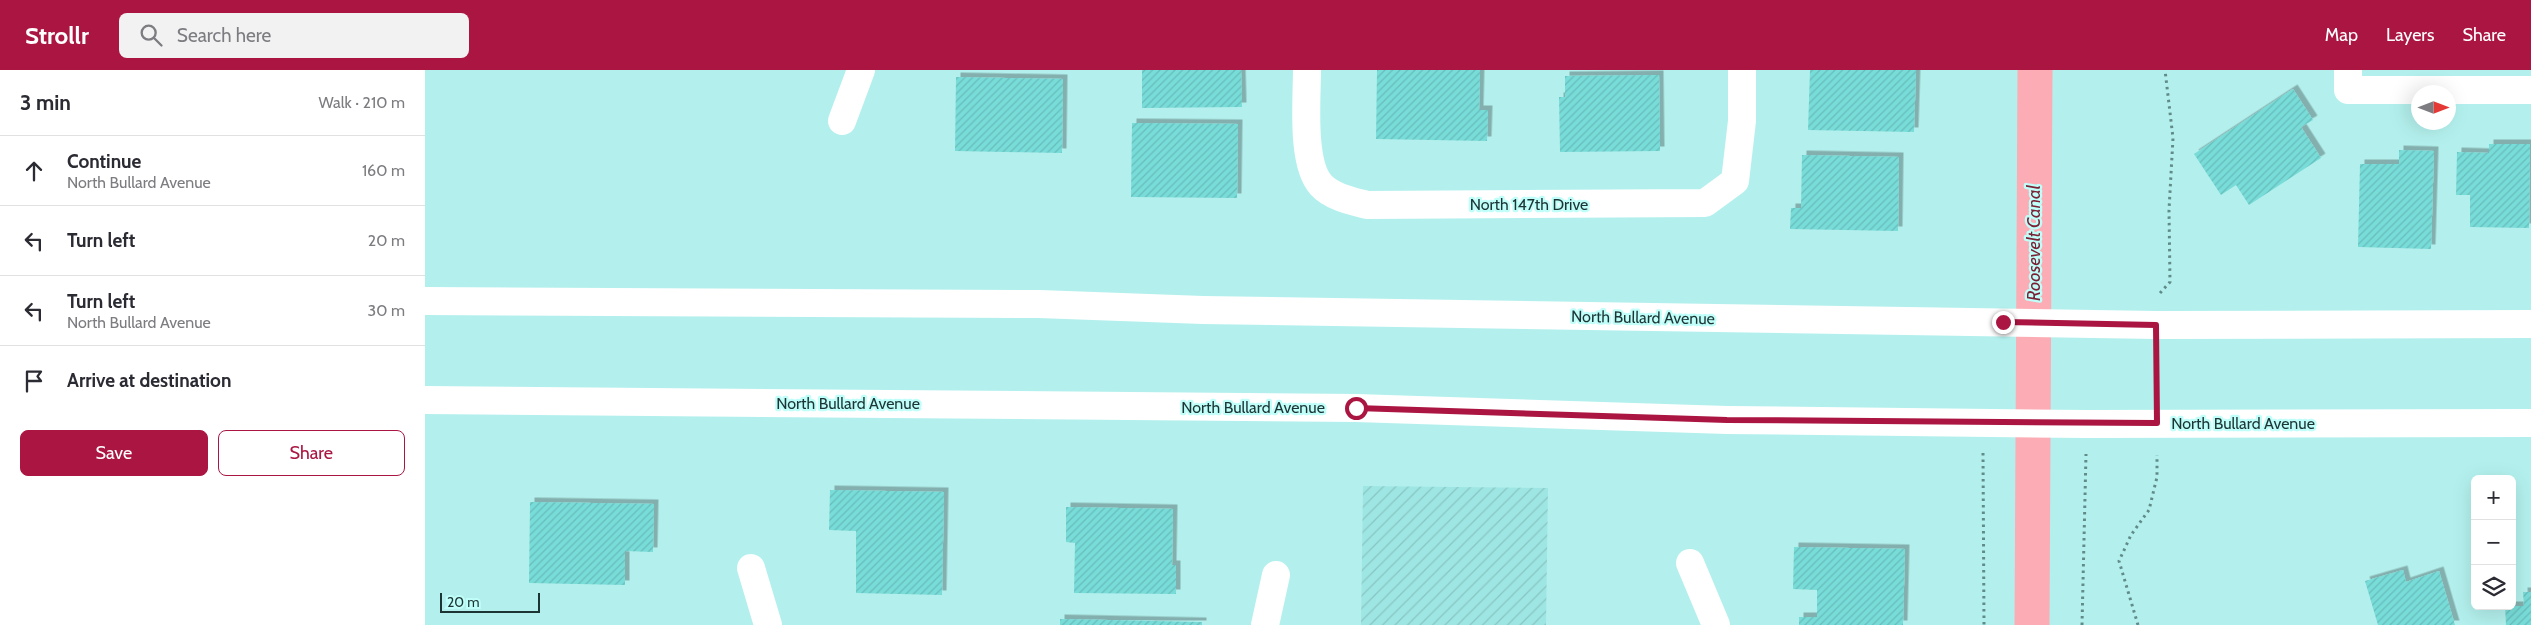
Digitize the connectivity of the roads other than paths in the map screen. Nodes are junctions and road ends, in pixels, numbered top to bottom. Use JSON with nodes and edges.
{"nodes":[{"id":1,"x":861,"y":70,"type":"edge"},
{"id":2,"x":1307,"y":70,"type":"edge"},
{"id":3,"x":1742,"y":70,"type":"edge"},
{"id":4,"x":2348,"y":80,"type":"edge"},
{"id":5,"x":2531,"y":90,"type":"edge"},
{"id":6,"x":842,"y":121,"type":"dead end"},
{"id":7,"x":425,"y":301,"type":"edge"},
{"id":8,"x":2531,"y":324,"type":"edge"},
{"id":9,"x":425,"y":400,"type":"edge"},
{"id":10,"x":2531,"y":422,"type":"edge"},
{"id":11,"x":1691,"y":563,"type":"dead end"},
{"id":12,"x":751,"y":568,"type":"dead end"},
{"id":13,"x":1276,"y":574,"type":"dead end"},
{"id":14,"x":768,"y":625,"type":"edge"},
{"id":15,"x":1265,"y":625,"type":"edge"},
{"id":16,"x":1716,"y":625,"type":"edge"}],
"edges":[{"from":1,"to":6,"type":"main road"},
{"from":2,"to":3,"type":"main road","name":"North 147th Drive"},
{"from":4,"to":5,"type":"main road"},
{"from":7,"to":8,"type":"main road","name":"North Bullard Avenue"},
{"from":9,"to":10,"type":"main road","name":"North Bullard Avenue"},
{"from":11,"to":16,"type":"main road"},
{"from":12,"to":14,"type":"main road"},
{"from":13,"to":15,"type":"main road"}]}
